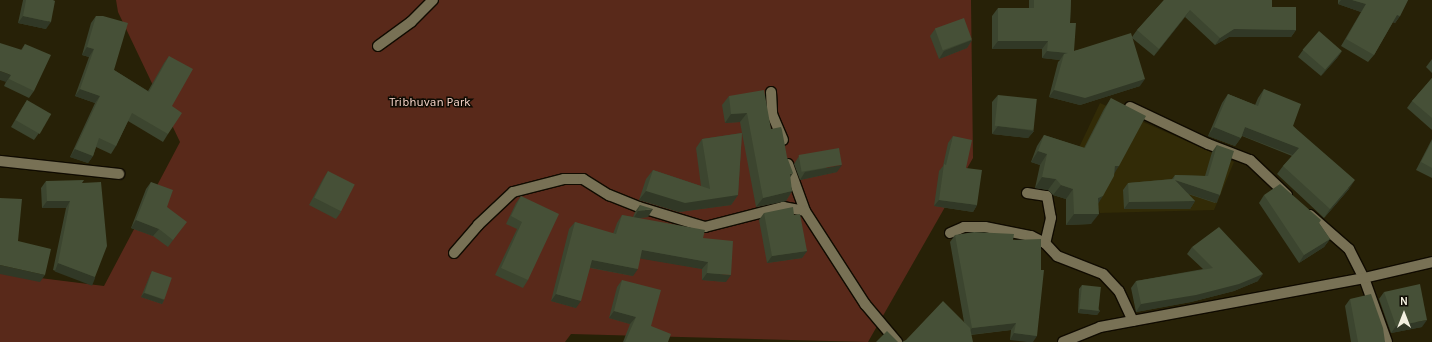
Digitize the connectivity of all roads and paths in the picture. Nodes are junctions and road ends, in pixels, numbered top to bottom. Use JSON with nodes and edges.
{"nodes":[{"id":1,"x":433,"y":0,"type":"edge"},
{"id":2,"x":378,"y":46,"type":"dead end"},
{"id":3,"x":771,"y":92,"type":"dead end"},
{"id":4,"x":1130,"y":107,"type":"edge"},
{"id":5,"x":0,"y":161,"type":"edge"},
{"id":6,"x":119,"y":174,"type":"dead end"},
{"id":7,"x":1027,"y":193,"type":"dead end"},
{"id":8,"x":805,"y":211,"type":"junction"},
{"id":9,"x":950,"y":234,"type":"dead end"},
{"id":10,"x":1045,"y":243,"type":"junction"},
{"id":11,"x":454,"y":253,"type":"dead end"},
{"id":12,"x":1432,"y":262,"type":"edge"},
{"id":13,"x":1364,"y":278,"type":"junction"},
{"id":14,"x":1133,"y":321,"type":"junction"},
{"id":15,"x":897,"y":342,"type":"edge"},
{"id":16,"x":1063,"y":342,"type":"edge"},
{"id":17,"x":1387,"y":342,"type":"edge"}],
"edges":[{"from":1,"to":2,"type":"street"},
{"from":3,"to":8,"type":"street"},
{"from":4,"to":13,"type":"street"},
{"from":5,"to":6,"type":"street"},
{"from":7,"to":10,"type":"street"},
{"from":8,"to":11,"type":"street"},
{"from":8,"to":15,"type":"street"},
{"from":9,"to":10,"type":"street"},
{"from":10,"to":14,"type":"street"},
{"from":12,"to":13,"type":"street"},
{"from":13,"to":14,"type":"street"},
{"from":13,"to":17,"type":"street"},
{"from":14,"to":16,"type":"street"}]}
